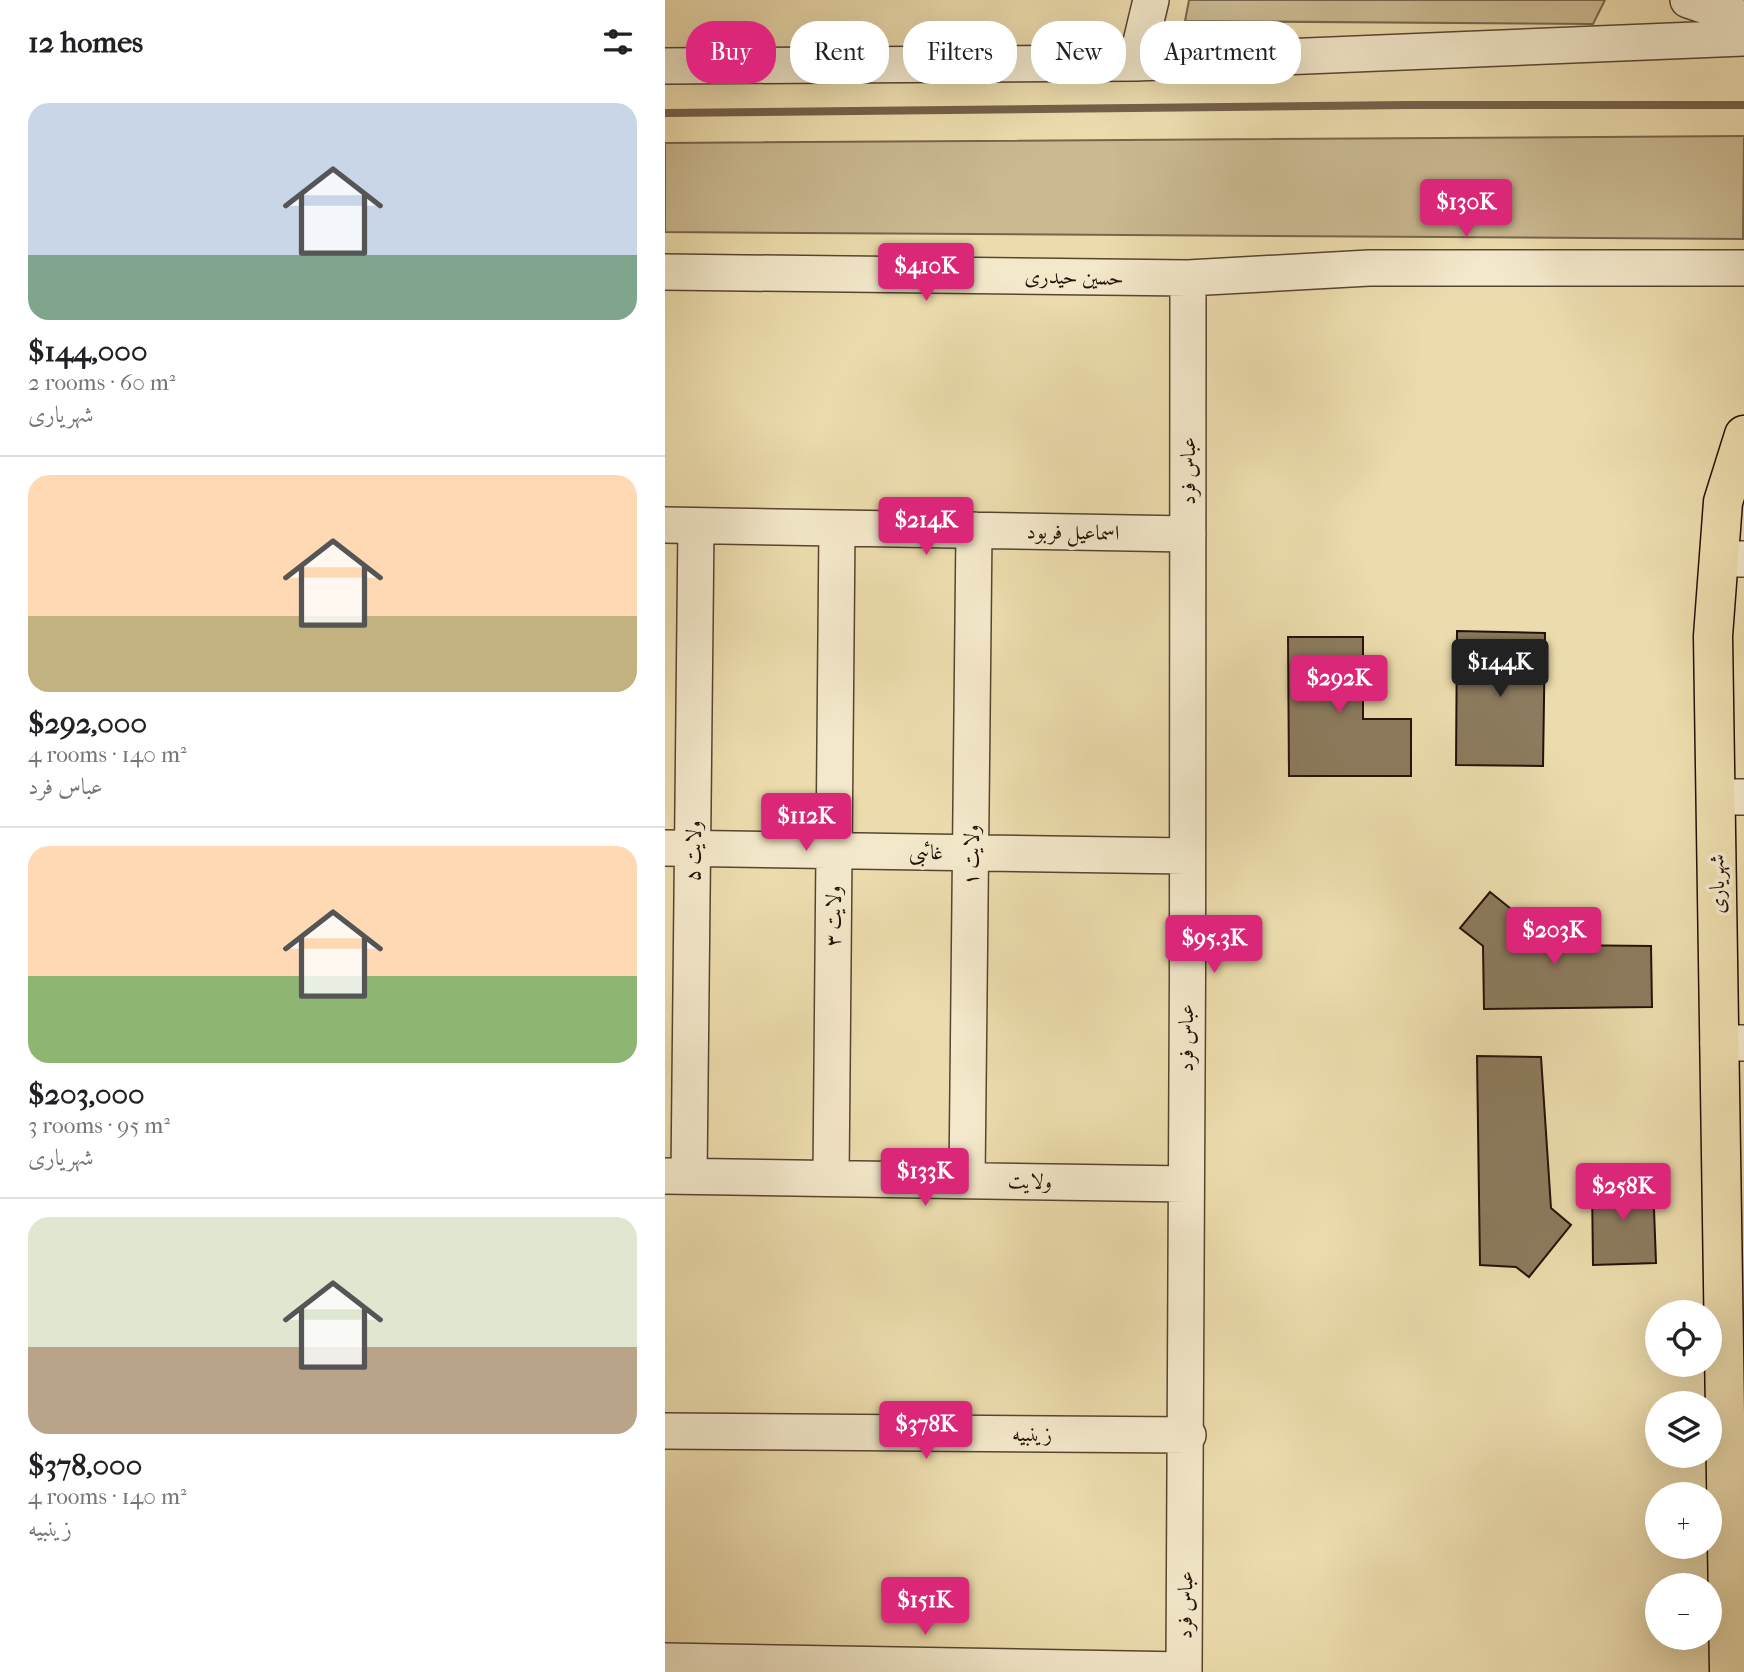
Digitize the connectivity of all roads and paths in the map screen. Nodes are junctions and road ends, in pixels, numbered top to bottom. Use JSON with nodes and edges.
{"nodes":[{"id":1,"x":1151,"y":0,"type":"edge"},
{"id":2,"x":1688,"y":0,"type":"edge"},
{"id":3,"x":1744,"y":19,"type":"edge"},
{"id":4,"x":1744,"y":38,"type":"edge"},
{"id":5,"x":1136,"y":63,"type":"junction"},
{"id":6,"x":665,"y":66,"type":"edge"},
{"id":7,"x":1744,"y":268,"type":"edge"},
{"id":8,"x":665,"y":272,"type":"edge"},
{"id":9,"x":1188,"y":278,"type":"junction"},
{"id":10,"x":1744,"y":435,"type":"edge"},
{"id":11,"x":681,"y":525,"type":"edge"},
{"id":12,"x":837,"y":528,"type":"junction"},
{"id":13,"x":974,"y":530,"type":"junction"},
{"id":14,"x":1188,"y":534,"type":"junction"},
{"id":15,"x":1732,"y":559,"type":"edge"},
{"id":16,"x":1730,"y":797,"type":"edge"},
{"id":17,"x":679,"y":848,"type":"edge"},
{"id":18,"x":834,"y":850,"type":"junction"},
{"id":19,"x":971,"y":852,"type":"junction"},
{"id":20,"x":1187,"y":856,"type":"junction"},
{"id":21,"x":1731,"y":1043,"type":"edge"},
{"id":22,"x":677,"y":1176,"type":"edge"},
{"id":23,"x":831,"y":1178,"type":"junction"},
{"id":24,"x":967,"y":1180,"type":"junction"},
{"id":25,"x":1186,"y":1184,"type":"junction"},
{"id":26,"x":1733,"y":1283,"type":"edge"},
{"id":27,"x":665,"y":1431,"type":"edge"},
{"id":28,"x":1188,"y":1435,"type":"junction"},
{"id":29,"x":1735,"y":1529,"type":"edge"},
{"id":30,"x":665,"y":1661,"type":"edge"},
{"id":31,"x":1184,"y":1671,"type":"edge"},
{"id":32,"x":1729,"y":1672,"type":"edge"}],
"edges":[{"from":1,"to":5,"type":"street"},
{"from":2,"to":3,"type":"street"},
{"from":4,"to":5,"type":"street"},
{"from":5,"to":6,"type":"street"},
{"from":7,"to":9,"type":"street","name":"حسین حیدری"},
{"from":8,"to":9,"type":"street","name":"حسین حیدری"},
{"from":9,"to":14,"type":"street","name":"عباس فرد"},
{"from":10,"to":15,"type":"main road","name":"شهریاری"},
{"from":11,"to":12,"type":"street","name":"اسماعیل فربود"},
{"from":11,"to":17,"type":"street","name":"ولایت ۵"},
{"from":12,"to":13,"type":"street","name":"اسماعیل فربود"},
{"from":12,"to":18,"type":"street","name":"ولایت ۳"},
{"from":13,"to":14,"type":"street","name":"اسماعیل فربود"},
{"from":13,"to":19,"type":"street","name":"ولایت ۱"},
{"from":14,"to":20,"type":"street","name":"عباس فرد"},
{"from":15,"to":16,"type":"main road","name":"شهریاری"},
{"from":16,"to":21,"type":"main road","name":"شهریاری"},
{"from":17,"to":18,"type":"street","name":"غائبی"},
{"from":17,"to":22,"type":"street","name":"ولایت ۵"},
{"from":18,"to":19,"type":"street","name":"غائبی"},
{"from":18,"to":23,"type":"street","name":"ولایت ۳"},
{"from":19,"to":20,"type":"street","name":"غائبی"},
{"from":19,"to":24,"type":"street","name":"ولایت ۱"},
{"from":20,"to":25,"type":"street","name":"عباس فرد"},
{"from":21,"to":26,"type":"main road","name":"شهریاری"},
{"from":22,"to":23,"type":"street","name":"ولایت"},
{"from":23,"to":24,"type":"street","name":"ولایت"},
{"from":24,"to":25,"type":"street","name":"ولایت"},
{"from":25,"to":28,"type":"street","name":"عباس فرد"},
{"from":26,"to":29,"type":"main road","name":"شهریاری"},
{"from":27,"to":28,"type":"street","name":"زینبیه"},
{"from":28,"to":31,"type":"street","name":"عباس فرد"},
{"from":29,"to":32,"type":"main road","name":"شهریاری"},
{"from":30,"to":31,"type":"street"}]}
